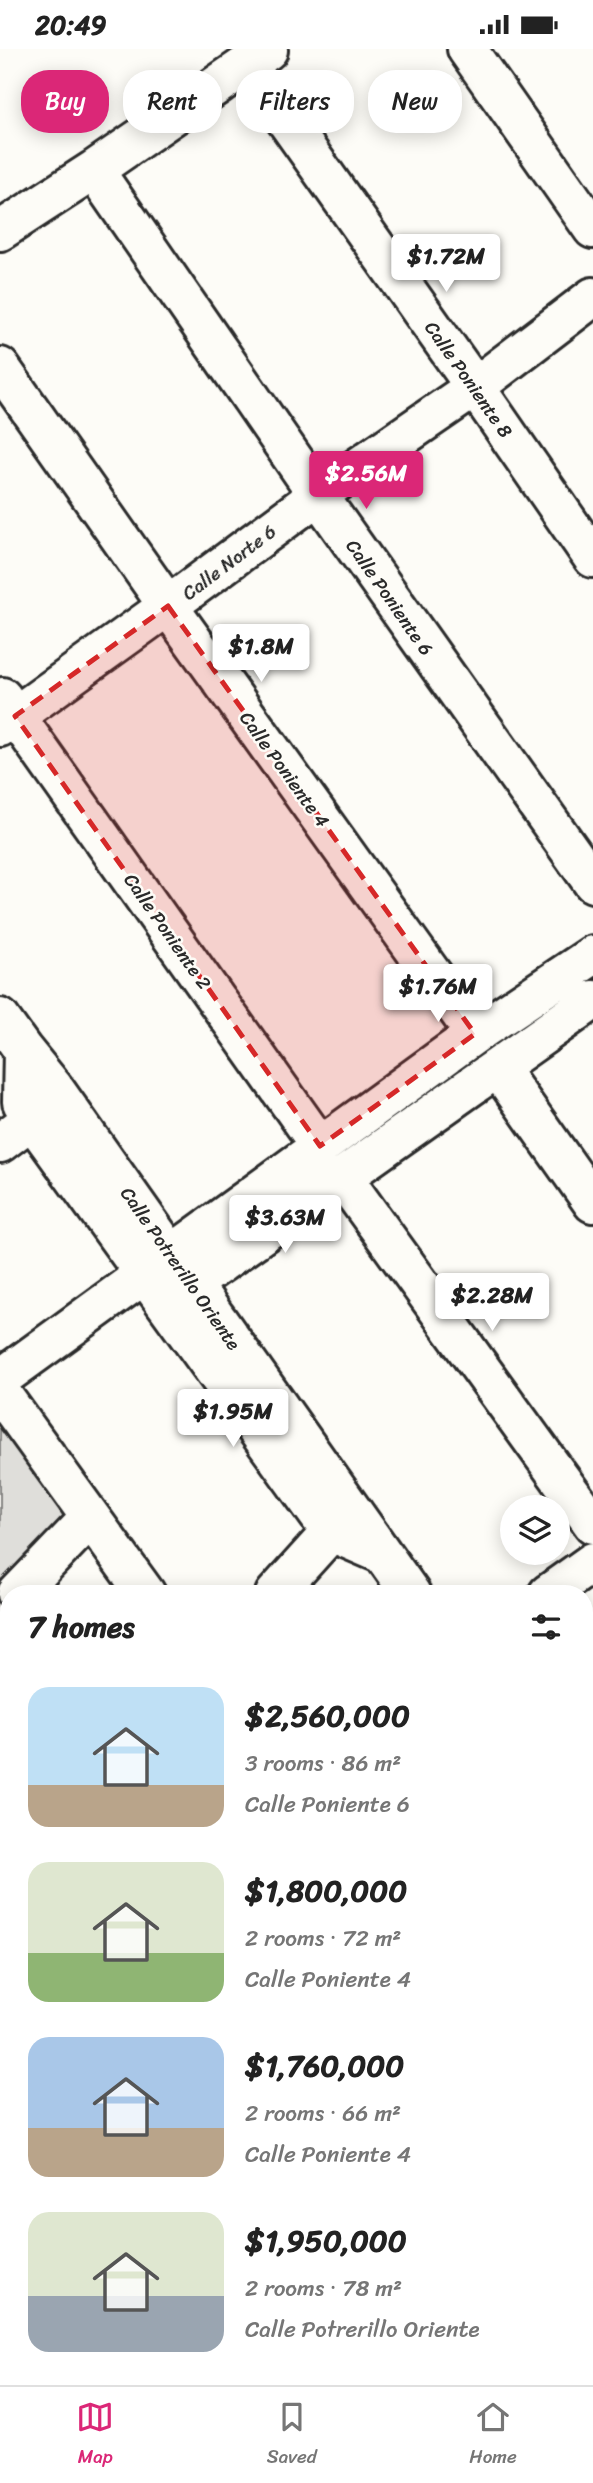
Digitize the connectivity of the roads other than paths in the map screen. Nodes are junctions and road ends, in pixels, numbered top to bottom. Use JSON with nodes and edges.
{"nodes":[{"id":1,"x":467,"y":49,"type":"edge"},
{"id":2,"x":258,"y":57,"type":"edge"},
{"id":3,"x":94,"y":170,"type":"junction"},
{"id":4,"x":593,"y":229,"type":"edge"},
{"id":5,"x":0,"y":231,"type":"edge"},
{"id":6,"x":593,"y":297,"type":"edge"},
{"id":7,"x":0,"y":367,"type":"edge"},
{"id":8,"x":475,"y":387,"type":"junction"},
{"id":9,"x":318,"y":495,"type":"junction"},
{"id":10,"x":593,"y":558,"type":"edge"},
{"id":11,"x":168,"y":606,"type":"junction"},
{"id":12,"x":5,"y":712,"type":"edge"},
{"id":13,"x":593,"y":883,"type":"edge"},
{"id":14,"x":593,"y":955,"type":"edge"},
{"id":15,"x":593,"y":1000,"type":"edge"},
{"id":16,"x":0,"y":1019,"type":"edge"},
{"id":17,"x":475,"y":1034,"type":"junction"},
{"id":18,"x":23,"y":1050,"type":"junction"},
{"id":19,"x":498,"y":1068,"type":"junction"},
{"id":20,"x":32,"y":1119,"type":"junction"},
{"id":21,"x":0,"y":1143,"type":"edge"},
{"id":22,"x":320,"y":1146,"type":"junction"},
{"id":23,"x":343,"y":1178,"type":"junction"},
{"id":24,"x":593,"y":1203,"type":"edge"},
{"id":25,"x":168,"y":1279,"type":"junction"},
{"id":26,"x":0,"y":1379,"type":"edge"},
{"id":27,"x":0,"y":1392,"type":"edge"},
{"id":28,"x":90,"y":1518,"type":"junction"},
{"id":29,"x":342,"y":1523,"type":"junction"},
{"id":30,"x":593,"y":1524,"type":"edge"},
{"id":31,"x":593,"y":1562,"type":"edge"},
{"id":32,"x":26,"y":1585,"type":"edge"},
{"id":33,"x":139,"y":1585,"type":"edge"},
{"id":34,"x":283,"y":1585,"type":"edge"},
{"id":35,"x":404,"y":1585,"type":"edge"},
{"id":36,"x":561,"y":1585,"type":"edge"}],
"edges":[{"from":1,"to":4,"type":"street"},
{"from":2,"to":3,"type":"street"},
{"from":2,"to":8,"type":"street","name":"Calle Poniente 8"},
{"from":3,"to":5,"type":"street"},
{"from":3,"to":9,"type":"street","name":"Calle Poniente 6"},
{"from":6,"to":8,"type":"street","name":"Calle Norte 6"},
{"from":7,"to":11,"type":"street","name":"Calle Poniente 4"},
{"from":8,"to":9,"type":"street","name":"Calle Norte 6"},
{"from":8,"to":10,"type":"street","name":"Calle Poniente 8"},
{"from":9,"to":11,"type":"street","name":"Calle Norte 6"},
{"from":9,"to":13,"type":"street","name":"Calle Poniente 6"},
{"from":11,"to":12,"type":"street","name":"Calle Norte 6"},
{"from":11,"to":17,"type":"street","name":"Calle Poniente 4"},
{"from":12,"to":22,"type":"street","name":"Calle Poniente 2"},
{"from":14,"to":17,"type":"street"},
{"from":15,"to":19,"type":"street"},
{"from":16,"to":18,"type":"street","name":"Calle Potrerillo Oriente"},
{"from":17,"to":22,"type":"street"},
{"from":18,"to":20,"type":"street","name":"Calle Potrerillo Oriente"},
{"from":18,"to":25,"type":"street","name":"Calle Potrerillo Oriente"},
{"from":19,"to":23,"type":"street"},
{"from":19,"to":24,"type":"street"},
{"from":20,"to":21,"type":"street"},
{"from":20,"to":25,"type":"street","name":"Calle Potrerillo Oriente"},
{"from":22,"to":25,"type":"street"},
{"from":23,"to":25,"type":"street"},
{"from":23,"to":30,"type":"street"},
{"from":25,"to":26,"type":"street"},
{"from":25,"to":29,"type":"street","name":"Calle Potrerillo Oriente"},
{"from":27,"to":28,"type":"street"},
{"from":28,"to":32,"type":"street"},
{"from":28,"to":33,"type":"street"},
{"from":29,"to":34,"type":"street"},
{"from":29,"to":35,"type":"street","name":"Calle Potrerillo Oriente"},
{"from":31,"to":36,"type":"street"}]}
